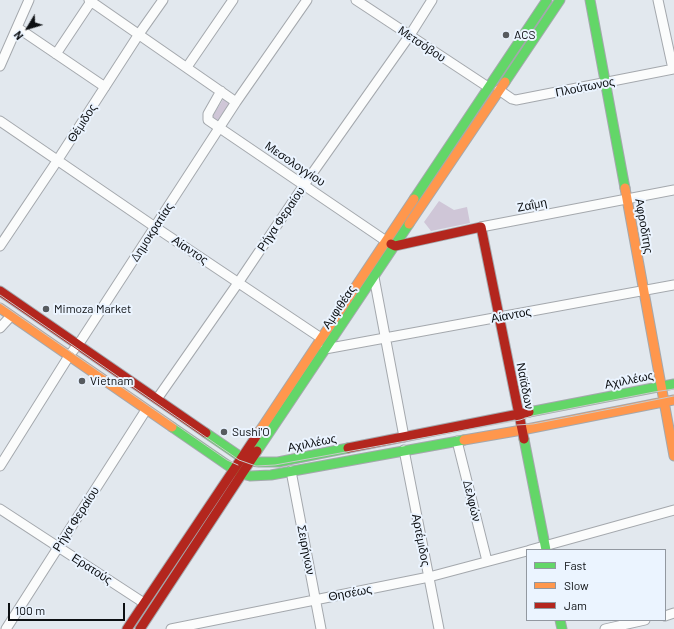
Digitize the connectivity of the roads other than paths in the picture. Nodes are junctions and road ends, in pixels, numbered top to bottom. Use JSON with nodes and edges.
{"nodes":[{"id":1,"x":29,"y":0,"type":"edge"},
{"id":2,"x":91,"y":0,"type":"edge"},
{"id":3,"x":163,"y":0,"type":"edge"},
{"id":4,"x":233,"y":0,"type":"edge"},
{"id":5,"x":307,"y":0,"type":"edge"},
{"id":6,"x":356,"y":0,"type":"edge"},
{"id":7,"x":432,"y":0,"type":"edge"},
{"id":8,"x":546,"y":0,"type":"edge"},
{"id":9,"x":560,"y":0,"type":"edge"},
{"id":10,"x":590,"y":0,"type":"edge"},
{"id":11,"x":658,"y":0,"type":"edge"},
{"id":12,"x":18,"y":28,"type":"junction"},
{"id":13,"x":139,"y":34,"type":"junction"},
{"id":14,"x":410,"y":35,"type":"junction"},
{"id":15,"x":56,"y":54,"type":"junction"},
{"id":16,"x":0,"y":66,"type":"edge"},
{"id":17,"x":187,"y":67,"type":"junction"},
{"id":18,"x":674,"y":69,"type":"edge"},
{"id":19,"x":605,"y":83,"type":"junction"},
{"id":20,"x":104,"y":87,"type":"junction"},
{"id":21,"x":488,"y":87,"type":"junction"},
{"id":22,"x":499,"y":90,"type":"junction"},
{"id":23,"x":221,"y":92,"type":"junction"},
{"id":24,"x":236,"y":102,"type":"junction"},
{"id":25,"x":0,"y":121,"type":"edge"},
{"id":26,"x":219,"y":128,"type":"junction"},
{"id":27,"x":58,"y":161,"type":"junction"},
{"id":28,"x":304,"y":185,"type":"junction"},
{"id":29,"x":674,"y":190,"type":"edge"},
{"id":30,"x":626,"y":199,"type":"junction"},
{"id":31,"x":155,"y":227,"type":"junction"},
{"id":32,"x":481,"y":227,"type":"junction"},
{"id":33,"x":386,"y":241,"type":"junction"},
{"id":34,"x":0,"y":246,"type":"edge"},
{"id":35,"x":395,"y":246,"type":"junction"},
{"id":36,"x":374,"y":277,"type":"junction"},
{"id":37,"x":238,"y":283,"type":"junction"},
{"id":38,"x":674,"y":285,"type":"edge"},
{"id":39,"x":643,"y":290,"type":"junction"},
{"id":40,"x":0,"y":291,"type":"edge"},
{"id":41,"x":0,"y":308,"type":"edge"},
{"id":42,"x":11,"y":316,"type":"junction"},
{"id":43,"x":499,"y":317,"type":"junction"},
{"id":44,"x":0,"y":328,"type":"edge"},
{"id":45,"x":321,"y":338,"type":"junction"},
{"id":46,"x":385,"y":338,"type":"junction"},
{"id":47,"x":78,"y":345,"type":"junction"},
{"id":48,"x":325,"y":350,"type":"junction"},
{"id":49,"x":69,"y":356,"type":"junction"},
{"id":50,"x":674,"y":384,"type":"edge"},
{"id":51,"x":661,"y":386,"type":"junction"},
{"id":52,"x":157,"y":399,"type":"junction"},
{"id":53,"x":674,"y":400,"type":"edge"},
{"id":54,"x":664,"y":403,"type":"junction"},
{"id":55,"x":146,"y":410,"type":"junction"},
{"id":56,"x":519,"y":415,"type":"junction"},
{"id":57,"x":522,"y":430,"type":"junction"},
{"id":58,"x":404,"y":438,"type":"junction"},
{"id":59,"x":457,"y":441,"type":"junction"},
{"id":60,"x":404,"y":450,"type":"junction"},
{"id":61,"x":674,"y":456,"type":"edge"},
{"id":62,"x":241,"y":457,"type":"junction"},
{"id":63,"x":250,"y":461,"type":"junction"},
{"id":64,"x":0,"y":466,"type":"edge"},
{"id":65,"x":233,"y":469,"type":"junction"},
{"id":66,"x":291,"y":471,"type":"junction"},
{"id":67,"x":242,"y":474,"type":"junction"},
{"id":68,"x":0,"y":509,"type":"edge"},
{"id":69,"x":674,"y":510,"type":"edge"},
{"id":70,"x":59,"y":547,"type":"junction"},
{"id":71,"x":545,"y":548,"type":"edge"},
{"id":72,"x":526,"y":551,"type":"edge"},
{"id":73,"x":487,"y":561,"type":"junction"},
{"id":74,"x":429,"y":578,"type":"junction"},
{"id":75,"x":316,"y":599,"type":"junction"},
{"id":76,"x":144,"y":603,"type":"junction"},
{"id":77,"x":641,"y":621,"type":"edge"},
{"id":78,"x":143,"y":625,"type":"edge"},
{"id":79,"x":6,"y":629,"type":"edge"},
{"id":80,"x":127,"y":629,"type":"edge"},
{"id":81,"x":152,"y":629,"type":"edge"},
{"id":82,"x":171,"y":629,"type":"edge"},
{"id":83,"x":321,"y":629,"type":"edge"},
{"id":84,"x":439,"y":629,"type":"edge"},
{"id":85,"x":605,"y":629,"type":"edge"}],
"edges":[{"from":1,"to":12,"type":"street"},
{"from":2,"to":13,"type":"street"},
{"from":2,"to":15,"type":"street"},
{"from":3,"to":13,"type":"street","name":"Θέμιδος"},
{"from":4,"to":17,"type":"street"},
{"from":5,"to":24,"type":"street","name":"Δημοκρατίας"},
{"from":6,"to":14,"type":"street","name":"Μετσόβου"},
{"from":7,"to":14,"type":"street","name":"Ρήγα Φεραίου"},
{"from":8,"to":21,"type":"main road","name":"Αμφιθέας"},
{"from":9,"to":22,"type":"main road","name":"Αμφιθέας"},
{"from":10,"to":19,"type":"main road","name":"Αφροδίτης"},
{"from":11,"to":18,"type":"street"},
{"from":12,"to":15,"type":"street"},
{"from":12,"to":16,"type":"street"},
{"from":13,"to":17,"type":"street"},
{"from":13,"to":20,"type":"street","name":"Θέμιδος"},
{"from":14,"to":21,"type":"street","name":"Μετσόβου"},
{"from":14,"to":28,"type":"street","name":"Ρήγα Φεραίου"},
{"from":15,"to":20,"type":"street"},
{"from":17,"to":23,"type":"street"},
{"from":18,"to":19,"type":"street","name":"Πλούτωνος"},
{"from":19,"to":22,"type":"street","name":"Πλούτωνος"},
{"from":19,"to":30,"type":"main road","name":"Αφροδίτης"},
{"from":20,"to":27,"type":"street","name":"Θέμιδος"},
{"from":21,"to":33,"type":"main road","name":"Αμφιθέας"},
{"from":22,"to":35,"type":"main road","name":"Αμφιθέας"},
{"from":23,"to":24,"type":"street"},
{"from":23,"to":26,"type":"street","name":"Μεσολογγίου"},
{"from":24,"to":26,"type":"street","name":"Δημοκρατίας"},
{"from":25,"to":27,"type":"street","name":"Αίαντος"},
{"from":26,"to":28,"type":"street","name":"Μεσολογγίου"},
{"from":26,"to":31,"type":"street","name":"Δημοκρατίας"},
{"from":27,"to":31,"type":"street","name":"Αίαντος"},
{"from":27,"to":34,"type":"street","name":"Θέμιδος"},
{"from":28,"to":33,"type":"street","name":"Μεσολογγίου"},
{"from":28,"to":37,"type":"street","name":"Ρήγα Φεραίου"},
{"from":29,"to":30,"type":"street","name":"Ζαΐμη"},
{"from":30,"to":32,"type":"street","name":"Ζαΐμη"},
{"from":30,"to":39,"type":"main road","name":"Αφροδίτης"},
{"from":31,"to":37,"type":"street","name":"Αίαντος"},
{"from":31,"to":47,"type":"street","name":"Δημοκρατίας"},
{"from":32,"to":35,"type":"main road","name":"Ζαΐμη"},
{"from":32,"to":43,"type":"main road","name":"Ναϊάδων"},
{"from":33,"to":35,"type":"main road","name":"Μεσολογγίου"},
{"from":33,"to":45,"type":"main road","name":"Αμφιθέας"},
{"from":35,"to":36,"type":"main road","name":"Αμφιθέας"},
{"from":36,"to":46,"type":"street"},
{"from":36,"to":48,"type":"main road","name":"Αμφιθέας"},
{"from":37,"to":45,"type":"street","name":"Αίαντος"},
{"from":37,"to":52,"type":"street","name":"Ρήγα Φεραίου"},
{"from":38,"to":39,"type":"street","name":"Αίαντος"},
{"from":39,"to":43,"type":"street","name":"Αίαντος"},
{"from":39,"to":51,"type":"main road","name":"Αφροδίτης"},
{"from":40,"to":47,"type":"main road","name":"Αχιλλέως"},
{"from":41,"to":42,"type":"main road","name":"Αχιλλέως"},
{"from":42,"to":44,"type":"street"},
{"from":42,"to":49,"type":"main road","name":"Αχιλλέως"},
{"from":43,"to":46,"type":"street","name":"Αίαντος"},
{"from":43,"to":56,"type":"main road","name":"Ναϊάδων"},
{"from":45,"to":62,"type":"main road","name":"Αμφιθέας"},
{"from":46,"to":48,"type":"street","name":"Αίαντος"},
{"from":46,"to":58,"type":"street"},
{"from":47,"to":49,"type":"street","name":"Δημοκρατίας"},
{"from":47,"to":52,"type":"main road","name":"Αχιλλέως"},
{"from":48,"to":63,"type":"main road","name":"Αμφιθέας"},
{"from":49,"to":55,"type":"main road","name":"Αχιλλέως"},
{"from":49,"to":64,"type":"street","name":"Δημοκρατίας"},
{"from":50,"to":51,"type":"main road","name":"Αχιλλέως"},
{"from":51,"to":54,"type":"main road","name":"Αφροδίτης"},
{"from":51,"to":56,"type":"main road","name":"Αχιλλέως"},
{"from":52,"to":62,"type":"main road","name":"Αχιλλέως"},
{"from":53,"to":54,"type":"main road","name":"Αχιλλέως"},
{"from":54,"to":57,"type":"main road","name":"Αχιλλέως"},
{"from":54,"to":61,"type":"main road","name":"Αφροδίτης"},
{"from":55,"to":65,"type":"main road","name":"Αχιλλέως"},
{"from":55,"to":70,"type":"street","name":"Ρήγα Φεραίου"},
{"from":56,"to":57,"type":"main road","name":"Ναϊάδων"},
{"from":56,"to":58,"type":"main road","name":"Αχιλλέως"},
{"from":57,"to":59,"type":"main road","name":"Αχιλλέως"},
{"from":57,"to":71,"type":"main road","name":"Ναϊάδων"},
{"from":58,"to":63,"type":"main road","name":"Αχιλλέως"},
{"from":59,"to":60,"type":"main road","name":"Αχιλλέως"},
{"from":59,"to":73,"type":"street","name":"Δελφών"},
{"from":60,"to":66,"type":"main road","name":"Αχιλλέως"},
{"from":60,"to":74,"type":"street","name":"Αρτέμιδος"},
{"from":62,"to":63,"type":"main road","name":"Αχιλλέως"},
{"from":62,"to":65,"type":"main road","name":"Αμφιθέας"},
{"from":63,"to":67,"type":"main road","name":"Αμφιθέας"},
{"from":65,"to":67,"type":"main road","name":"Αχιλλέως"},
{"from":65,"to":76,"type":"main road","name":"Αμφιθέας"},
{"from":66,"to":67,"type":"main road","name":"Αχιλλέως"},
{"from":66,"to":75,"type":"street","name":"Σειρήνων"},
{"from":67,"to":78,"type":"main road","name":"Αμφιθέας"},
{"from":68,"to":70,"type":"street","name":"Ερατούς"},
{"from":69,"to":71,"type":"street"},
{"from":70,"to":76,"type":"street","name":"Ερατούς"},
{"from":70,"to":79,"type":"street","name":"Ρήγα Φεραίου"},
{"from":72,"to":73,"type":"street","name":"Θησέως"},
{"from":73,"to":74,"type":"street","name":"Θησέως"},
{"from":74,"to":75,"type":"street","name":"Θησέως"},
{"from":74,"to":84,"type":"street","name":"Αρτέμιδος"},
{"from":75,"to":82,"type":"street","name":"Θησέως"},
{"from":75,"to":83,"type":"street","name":"Σειρήνων"},
{"from":76,"to":80,"type":"main road","name":"Αμφιθέας"},
{"from":77,"to":85,"type":"street"},
{"from":78,"to":81,"type":"main road"}]}
